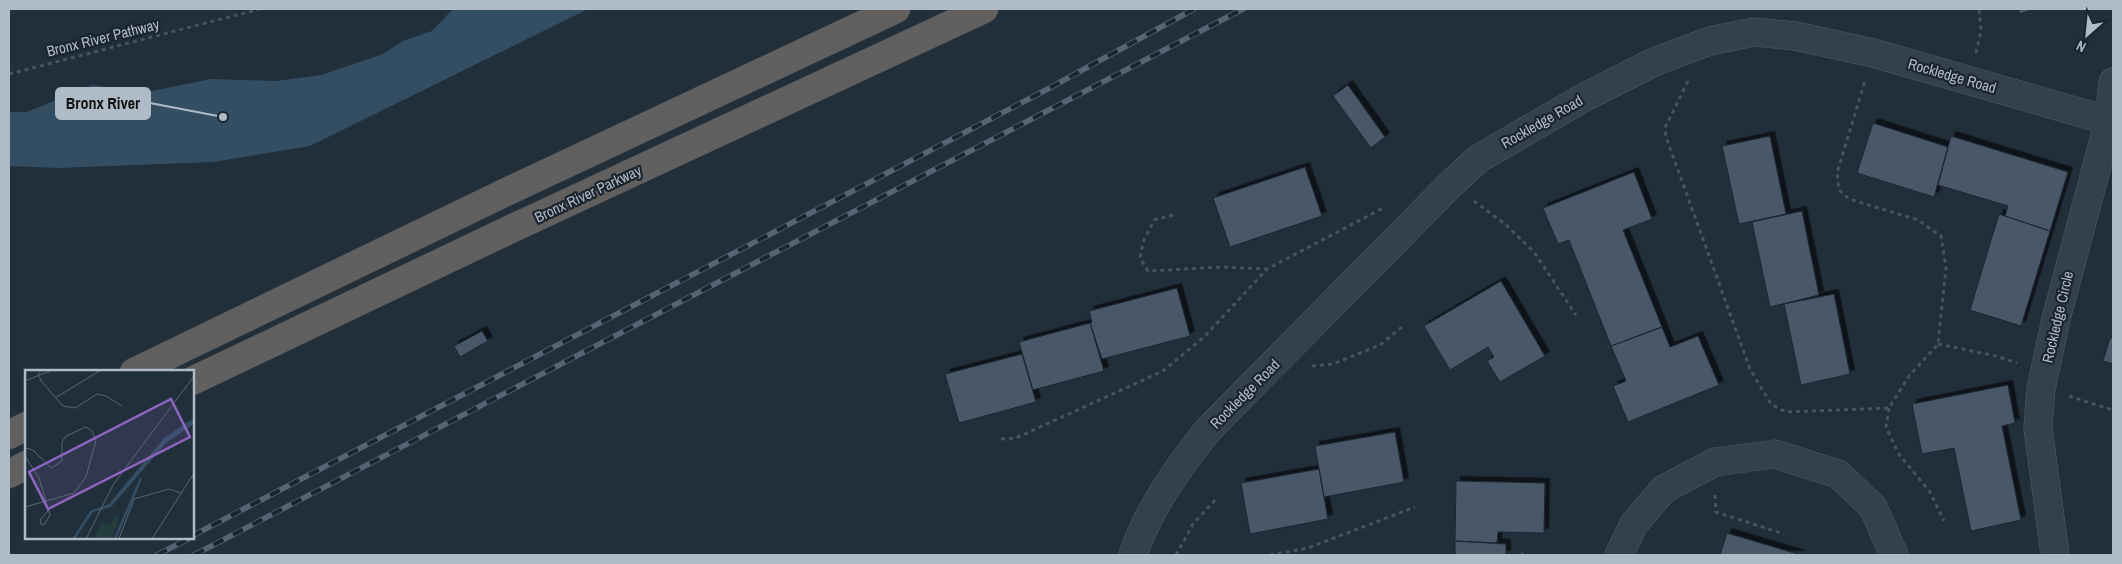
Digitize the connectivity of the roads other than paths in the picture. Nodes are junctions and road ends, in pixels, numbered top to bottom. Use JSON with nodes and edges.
{"nodes":[{"id":1,"x":896,"y":9,"type":"edge"},
{"id":2,"x":984,"y":9,"type":"edge"},
{"id":3,"x":2113,"y":82,"type":"edge"},
{"id":4,"x":2111,"y":122,"type":"edge"},
{"id":5,"x":138,"y":370,"type":"edge"},
{"id":6,"x":194,"y":380,"type":"edge"},
{"id":7,"x":25,"y":427,"type":"edge"},
{"id":8,"x":9,"y":435,"type":"edge"},
{"id":9,"x":25,"y":466,"type":"edge"},
{"id":10,"x":9,"y":474,"type":"edge"},
{"id":11,"x":1133,"y":555,"type":"edge"},
{"id":12,"x":1619,"y":555,"type":"edge"},
{"id":13,"x":1894,"y":555,"type":"edge"},
{"id":14,"x":2055,"y":555,"type":"edge"}],
"edges":[{"from":1,"to":5,"type":"highway"},
{"from":2,"to":6,"type":"highway","name":"Bronx River Parkway"},
{"from":3,"to":4,"type":"street","name":"Rockledge Circle"},
{"from":4,"to":11,"type":"street","name":"Rockledge Road"},
{"from":4,"to":14,"type":"street","name":"Rockledge Circle"},
{"from":7,"to":8,"type":"highway"},
{"from":9,"to":10,"type":"highway"},
{"from":12,"to":13,"type":"street"}]}
